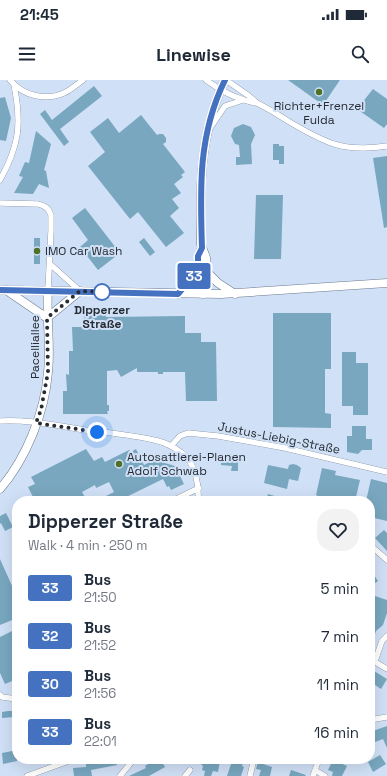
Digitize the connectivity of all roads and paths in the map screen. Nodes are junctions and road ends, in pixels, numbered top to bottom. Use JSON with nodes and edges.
{"nodes":[{"id":1,"x":10,"y":80,"type":"edge"},
{"id":2,"x":82,"y":80,"type":"edge"},
{"id":3,"x":206,"y":80,"type":"edge"},
{"id":4,"x":226,"y":80,"type":"edge"},
{"id":5,"x":14,"y":85,"type":"junction"},
{"id":6,"x":221,"y":88,"type":"junction"},
{"id":7,"x":243,"y":100,"type":"junction"},
{"id":8,"x":259,"y":104,"type":"junction"},
{"id":9,"x":208,"y":130,"type":"junction"},
{"id":10,"x":387,"y":146,"type":"edge"},
{"id":11,"x":0,"y":180,"type":"edge"},
{"id":12,"x":0,"y":203,"type":"edge"},
{"id":13,"x":202,"y":248,"type":"junction"},
{"id":14,"x":50,"y":264,"type":"junction"},
{"id":15,"x":198,"y":270,"type":"junction"},
{"id":16,"x":207,"y":272,"type":"junction"},
{"id":17,"x":387,"y":283,"type":"edge"},
{"id":18,"x":3,"y":290,"type":"edge"},
{"id":19,"x":48,"y":290,"type":"junction"},
{"id":20,"x":80,"y":291,"type":"junction"},
{"id":21,"x":178,"y":294,"type":"junction"},
{"id":22,"x":203,"y":294,"type":"junction"},
{"id":23,"x":235,"y":294,"type":"junction"},
{"id":24,"x":47,"y":318,"type":"junction"},
{"id":25,"x":0,"y":422,"type":"edge"},
{"id":26,"x":36,"y":423,"type":"junction"},
{"id":27,"x":171,"y":446,"type":"junction"},
{"id":28,"x":387,"y":472,"type":"edge"},
{"id":29,"x":199,"y":488,"type":"junction"},
{"id":30,"x":0,"y":489,"type":"edge"},
{"id":31,"x":182,"y":496,"type":"edge"},
{"id":32,"x":198,"y":496,"type":"edge"},
{"id":33,"x":375,"y":549,"type":"edge"},
{"id":34,"x":387,"y":560,"type":"edge"},
{"id":35,"x":387,"y":636,"type":"edge"},
{"id":36,"x":375,"y":654,"type":"edge"},
{"id":37,"x":375,"y":662,"type":"edge"},
{"id":38,"x":387,"y":669,"type":"edge"},
{"id":39,"x":0,"y":695,"type":"edge"},
{"id":40,"x":12,"y":698,"type":"edge"},
{"id":41,"x":387,"y":717,"type":"edge"},
{"id":42,"x":375,"y":719,"type":"edge"},
{"id":43,"x":60,"y":764,"type":"edge"},
{"id":44,"x":130,"y":764,"type":"edge"},
{"id":45,"x":253,"y":764,"type":"edge"},
{"id":46,"x":190,"y":770,"type":"dead end"},
{"id":47,"x":314,"y":773,"type":"edge"},
{"id":48,"x":27,"y":776,"type":"edge"},
{"id":49,"x":120,"y":776,"type":"edge"},
{"id":50,"x":185,"y":776,"type":"edge"},
{"id":51,"x":250,"y":776,"type":"edge"},
{"id":52,"x":325,"y":776,"type":"edge"}],
"edges":[{"from":1,"to":5,"type":"street"},
{"from":2,"to":5,"type":"street"},
{"from":3,"to":6,"type":"street"},
{"from":4,"to":6,"type":"main road"},
{"from":4,"to":8,"type":"street"},
{"from":5,"to":11,"type":"street"},
{"from":6,"to":7,"type":"street"},
{"from":6,"to":9,"type":"main road"},
{"from":7,"to":8,"type":"street"},
{"from":7,"to":9,"type":"street"},
{"from":8,"to":10,"type":"street"},
{"from":9,"to":13,"type":"main road"},
{"from":12,"to":14,"type":"street"},
{"from":13,"to":15,"type":"main road"},
{"from":13,"to":16,"type":"main road"},
{"from":14,"to":19,"type":"street"},
{"from":14,"to":20,"type":"street"},
{"from":15,"to":21,"type":"main road"},
{"from":15,"to":22,"type":"main road"},
{"from":16,"to":22,"type":"main road"},
{"from":16,"to":23,"type":"main road"},
{"from":17,"to":23,"type":"main road"},
{"from":18,"to":19,"type":"main road"},
{"from":18,"to":24,"type":"main road"},
{"from":19,"to":20,"type":"main road"},
{"from":19,"to":24,"type":"main road","name":"Pacelliallee"},
{"from":20,"to":21,"type":"main road"},
{"from":20,"to":24,"type":"main road"},
{"from":21,"to":22,"type":"main road"},
{"from":22,"to":23,"type":"main road"},
{"from":24,"to":26,"type":"main road","name":"Pacelliallee"},
{"from":25,"to":26,"type":"street"},
{"from":26,"to":27,"type":"street"},
{"from":26,"to":30,"type":"main road","name":"Pacelliallee"},
{"from":27,"to":28,"type":"street","name":"Justus-Liebig-Straße"},
{"from":27,"to":29,"type":"street"},
{"from":29,"to":31,"type":"street"},
{"from":29,"to":32,"type":"street"},
{"from":33,"to":34,"type":"street"},
{"from":35,"to":36,"type":"street"},
{"from":37,"to":38,"type":"street"},
{"from":39,"to":40,"type":"street"},
{"from":41,"to":42,"type":"street"},
{"from":43,"to":48,"type":"street"},
{"from":44,"to":49,"type":"street"},
{"from":45,"to":51,"type":"street"},
{"from":46,"to":50,"type":"street"},
{"from":47,"to":52,"type":"street"}]}
